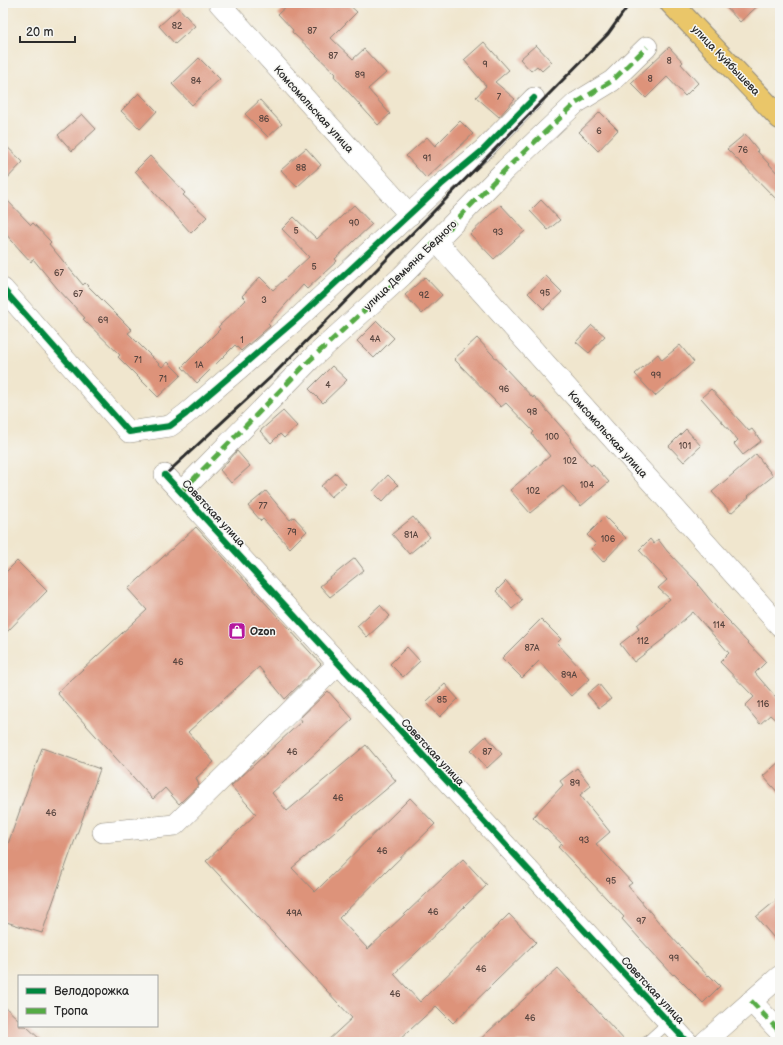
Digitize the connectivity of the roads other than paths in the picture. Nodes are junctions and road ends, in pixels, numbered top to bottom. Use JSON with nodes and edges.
{"nodes":[{"id":1,"x":219,"y":3,"type":"edge"},
{"id":2,"x":671,"y":3,"type":"edge"},
{"id":3,"x":647,"y":47,"type":"dead end"},
{"id":4,"x":534,"y":98,"type":"dead end"},
{"id":5,"x":780,"y":118,"type":"edge"},
{"id":6,"x":410,"y":215,"type":"junction"},
{"id":7,"x":436,"y":242,"type":"junction"},
{"id":8,"x":3,"y":289,"type":"edge"},
{"id":9,"x":165,"y":475,"type":"dead end"},
{"id":10,"x":181,"y":492,"type":"junction"},
{"id":11,"x":780,"y":626,"type":"edge"},
{"id":12,"x":339,"y":664,"type":"junction"},
{"id":13,"x":104,"y":832,"type":"dead end"},
{"id":14,"x":780,"y":976,"type":"edge"},
{"id":15,"x":751,"y":1001,"type":"junction"},
{"id":16,"x":669,"y":1022,"type":"junction"},
{"id":17,"x":780,"y":1032,"type":"edge"},
{"id":18,"x":647,"y":1042,"type":"edge"},
{"id":19,"x":687,"y":1042,"type":"edge"},
{"id":20,"x":705,"y":1042,"type":"edge"}],
"edges":[{"from":1,"to":6,"type":"street","name":"Комсомольская улица"},
{"from":2,"to":5,"type":"main road","name":"улица Куйбышева"},
{"from":3,"to":7,"type":"street","name":"улица Демьяна Бедного"},
{"from":4,"to":6,"type":"street"},
{"from":6,"to":8,"type":"street"},
{"from":7,"to":10,"type":"street","name":"улица Демьяна Бедного"},
{"from":7,"to":11,"type":"street","name":"Комсомольская улица"},
{"from":9,"to":10,"type":"street","name":"Советская улица"},
{"from":10,"to":12,"type":"street","name":"Советская улица"},
{"from":12,"to":13,"type":"street"},
{"from":12,"to":16,"type":"street","name":"Советская улица"},
{"from":14,"to":15,"type":"street"},
{"from":15,"to":17,"type":"street"},
{"from":15,"to":20,"type":"street"},
{"from":16,"to":18,"type":"lane"},
{"from":16,"to":19,"type":"street","name":"Советская улица"}]}
